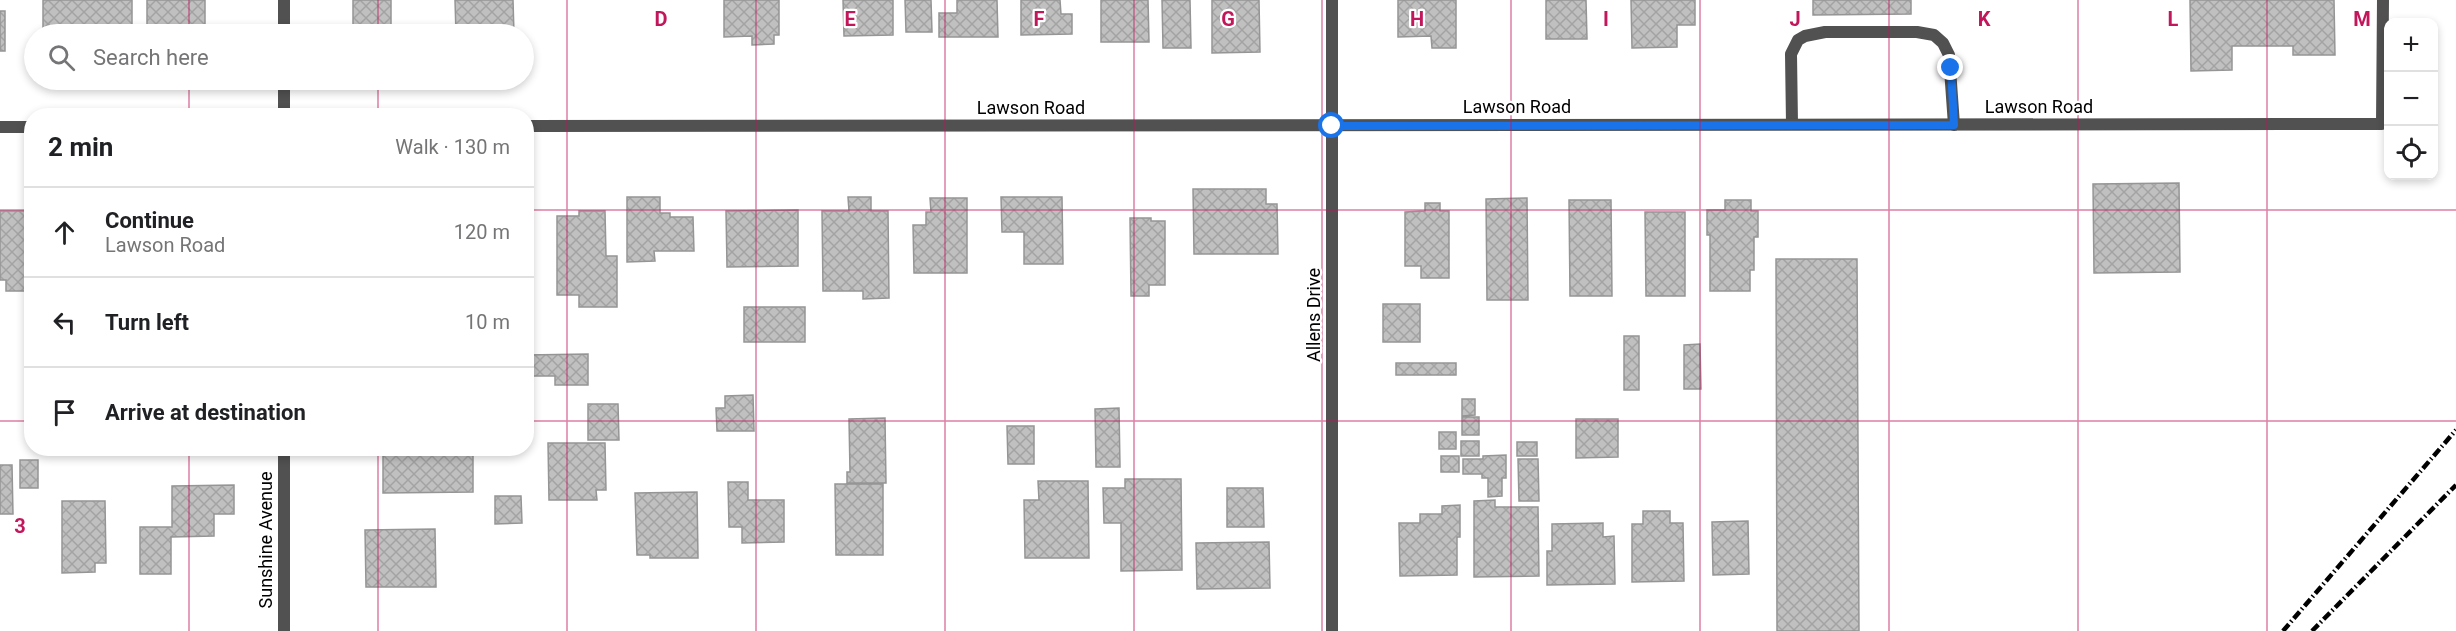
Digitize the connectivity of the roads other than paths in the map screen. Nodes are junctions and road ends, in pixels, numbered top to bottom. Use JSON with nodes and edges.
{"nodes":[{"id":1,"x":284,"y":0,"type":"edge"},
{"id":2,"x":1332,"y":0,"type":"edge"},
{"id":3,"x":2383,"y":0,"type":"edge"},
{"id":4,"x":284,"y":24,"type":"edge"},
{"id":5,"x":284,"y":90,"type":"edge"},
{"id":6,"x":284,"y":108,"type":"edge"},
{"id":7,"x":1792,"y":124,"type":"junction"},
{"id":8,"x":1954,"y":125,"type":"junction"},
{"id":9,"x":534,"y":126,"type":"edge"},
{"id":10,"x":1332,"y":126,"type":"junction"},
{"id":11,"x":0,"y":127,"type":"edge"},
{"id":12,"x":24,"y":127,"type":"edge"},
{"id":13,"x":284,"y":456,"type":"edge"},
{"id":14,"x":284,"y":631,"type":"edge"},
{"id":15,"x":1332,"y":631,"type":"edge"}],
"edges":[{"from":1,"to":4,"type":"street"},
{"from":2,"to":10,"type":"street","name":"Allens Drive"},
{"from":3,"to":8,"type":"street","name":"Lawson Road"},
{"from":5,"to":6,"type":"street"},
{"from":7,"to":8,"type":"street","name":"Lawson Road"},
{"from":7,"to":8,"type":"street"},
{"from":7,"to":10,"type":"street","name":"Lawson Road"},
{"from":9,"to":10,"type":"street","name":"Lawson Road"},
{"from":10,"to":15,"type":"street","name":"Allens Drive"},
{"from":11,"to":12,"type":"street"},
{"from":13,"to":14,"type":"street","name":"Sunshine Avenue"}]}
